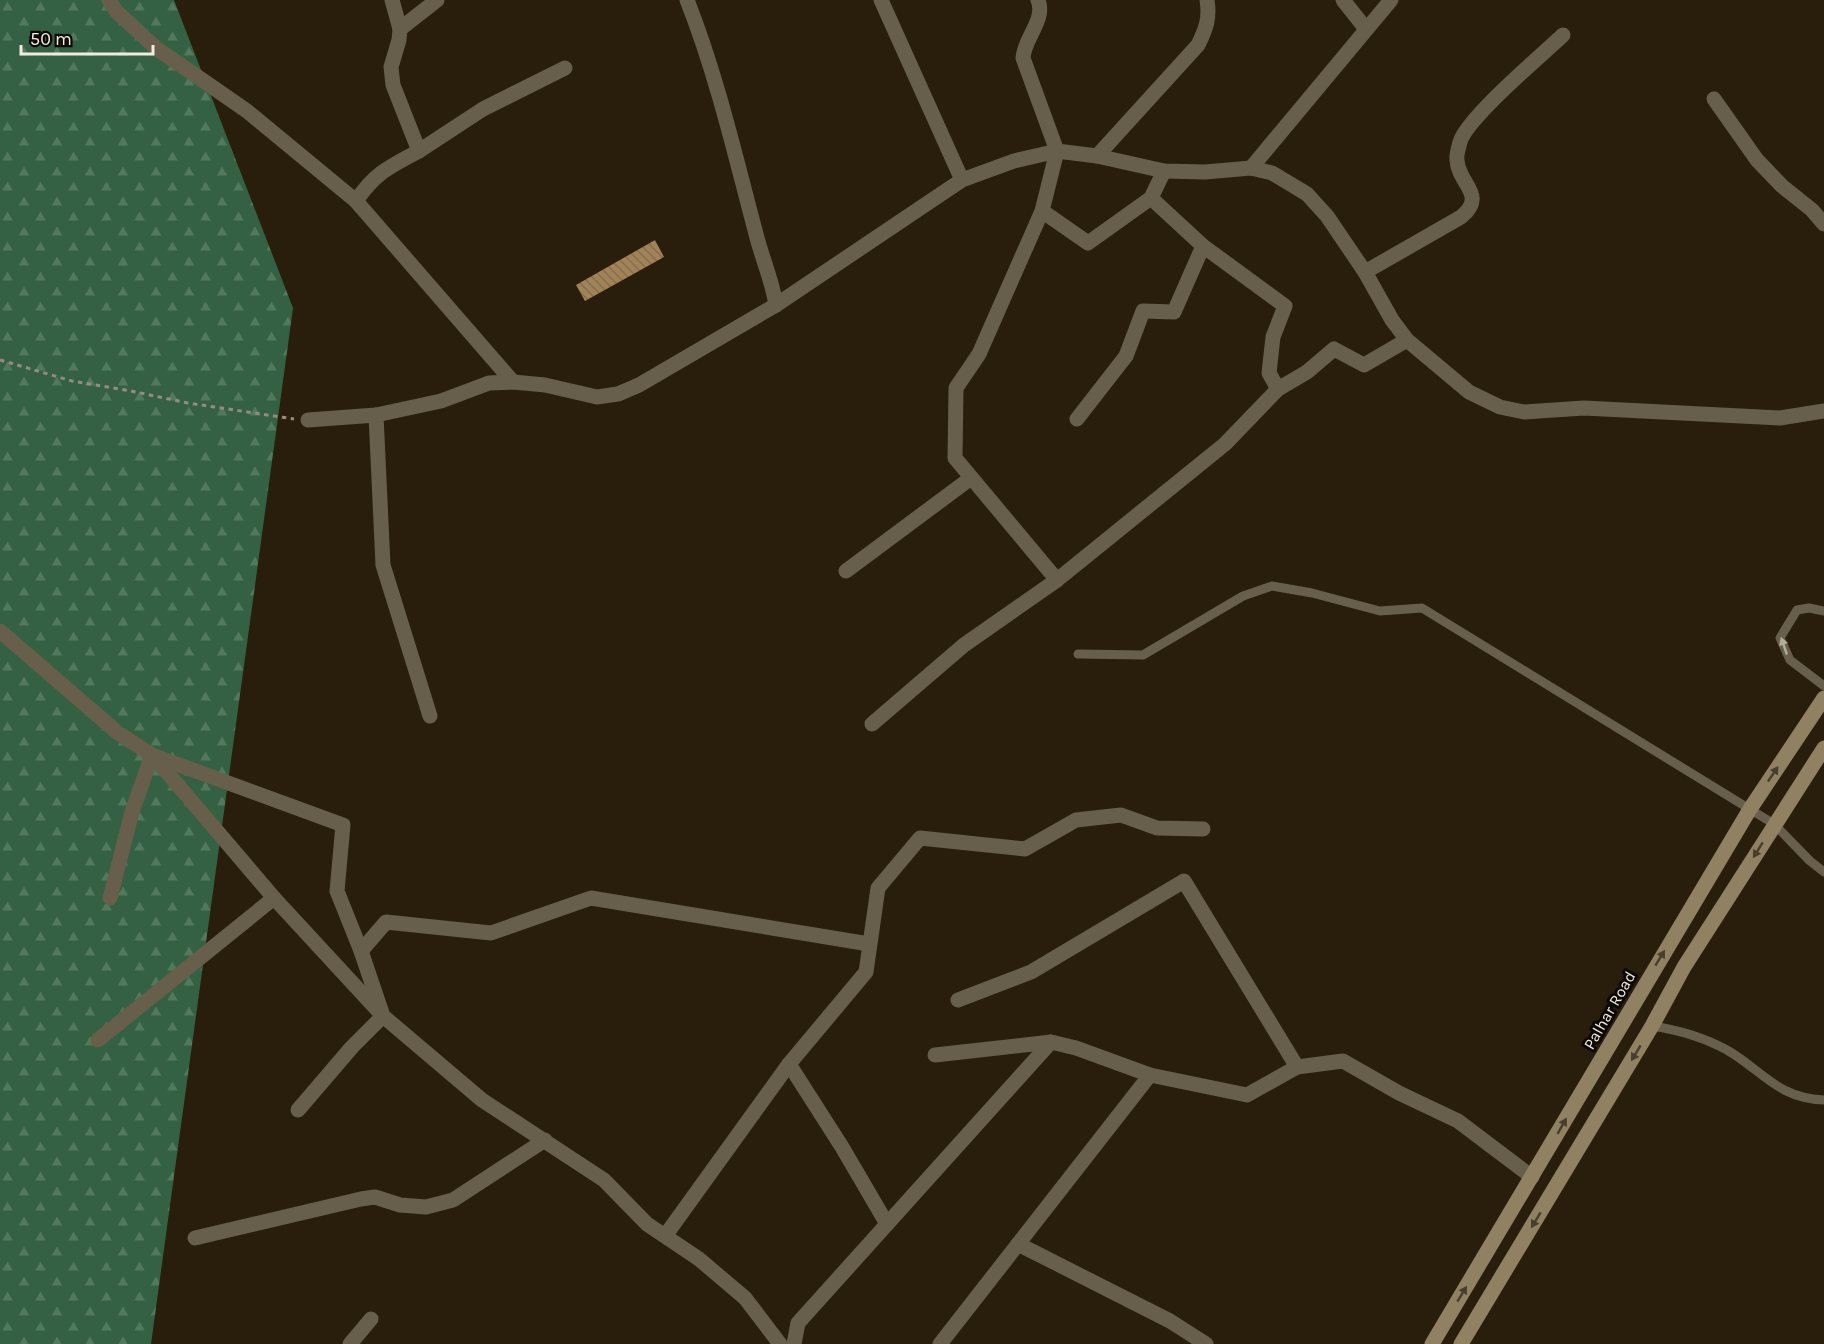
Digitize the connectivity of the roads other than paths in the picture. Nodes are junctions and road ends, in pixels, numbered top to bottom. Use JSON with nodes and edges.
{"nodes":[{"id":1,"x":109,"y":0,"type":"edge"},
{"id":2,"x":392,"y":0,"type":"edge"},
{"id":3,"x":438,"y":0,"type":"edge"},
{"id":4,"x":687,"y":0,"type":"edge"},
{"id":5,"x":881,"y":0,"type":"edge"},
{"id":6,"x":1038,"y":0,"type":"edge"},
{"id":7,"x":1207,"y":0,"type":"edge"},
{"id":8,"x":1343,"y":0,"type":"edge"},
{"id":9,"x":1391,"y":0,"type":"edge"},
{"id":10,"x":400,"y":29,"type":"junction"},
{"id":11,"x":1366,"y":29,"type":"junction"},
{"id":12,"x":1563,"y":35,"type":"dead end"},
{"id":13,"x":565,"y":68,"type":"dead end"},
{"id":14,"x":1714,"y":99,"type":"dead end"},
{"id":15,"x":419,"y":151,"type":"junction"},
{"id":16,"x":1057,"y":151,"type":"junction"},
{"id":17,"x":1097,"y":156,"type":"junction"},
{"id":18,"x":1251,"y":168,"type":"junction"},
{"id":19,"x":1164,"y":171,"type":"junction"},
{"id":20,"x":962,"y":180,"type":"junction"},
{"id":21,"x":1152,"y":198,"type":"junction"},
{"id":22,"x":356,"y":201,"type":"junction"},
{"id":23,"x":1042,"y":211,"type":"junction"},
{"id":24,"x":1824,"y":224,"type":"edge"},
{"id":25,"x":1203,"y":246,"type":"junction"},
{"id":26,"x":1365,"y":272,"type":"junction"},
{"id":27,"x":776,"y":305,"type":"junction"},
{"id":28,"x":1407,"y":340,"type":"junction"},
{"id":29,"x":513,"y":382,"type":"junction"},
{"id":30,"x":1278,"y":389,"type":"junction"},
{"id":31,"x":1824,"y":411,"type":"edge"},
{"id":32,"x":376,"y":415,"type":"junction"},
{"id":33,"x":1077,"y":418,"type":"dead end"},
{"id":34,"x":308,"y":420,"type":"road end"},
{"id":35,"x":971,"y":478,"type":"junction"},
{"id":36,"x":846,"y":571,"type":"dead end"},
{"id":37,"x":1057,"y":580,"type":"junction"},
{"id":38,"x":1824,"y":611,"type":"edge"},
{"id":39,"x":0,"y":631,"type":"edge"},
{"id":40,"x":1078,"y":654,"type":"dead end"},
{"id":41,"x":1824,"y":686,"type":"edge"},
{"id":42,"x":1824,"y":698,"type":"edge"},
{"id":43,"x":430,"y":716,"type":"dead end"},
{"id":44,"x":872,"y":724,"type":"dead end"},
{"id":45,"x":1824,"y":748,"type":"edge"},
{"id":46,"x":152,"y":755,"type":"junction"},
{"id":47,"x":1750,"y":809,"type":"junction"},
{"id":48,"x":1774,"y":824,"type":"junction"},
{"id":49,"x":1203,"y":829,"type":"dead end"},
{"id":50,"x":1824,"y":872,"type":"edge"},
{"id":51,"x":110,"y":898,"type":"dead end"},
{"id":52,"x":274,"y":898,"type":"junction"},
{"id":53,"x":869,"y":944,"type":"junction"},
{"id":54,"x":361,"y":951,"type":"junction"},
{"id":55,"x":958,"y":1000,"type":"dead end"},
{"id":56,"x":383,"y":1016,"type":"junction"},
{"id":57,"x":1652,"y":1026,"type":"junction"},
{"id":58,"x":98,"y":1040,"type":"dead end"},
{"id":59,"x":1051,"y":1042,"type":"junction"},
{"id":60,"x":935,"y":1055,"type":"dead end"},
{"id":61,"x":789,"y":1064,"type":"junction"},
{"id":62,"x":1298,"y":1067,"type":"junction"},
{"id":63,"x":1149,"y":1075,"type":"junction"},
{"id":64,"x":1824,"y":1100,"type":"edge"},
{"id":65,"x":298,"y":1110,"type":"dead end"},
{"id":66,"x":545,"y":1140,"type":"junction"},
{"id":67,"x":1532,"y":1177,"type":"junction"},
{"id":68,"x":887,"y":1224,"type":"junction"},
{"id":69,"x":664,"y":1236,"type":"junction"},
{"id":70,"x":195,"y":1238,"type":"dead end"},
{"id":71,"x":1018,"y":1244,"type":"junction"},
{"id":72,"x":371,"y":1319,"type":"dead end"},
{"id":73,"x":350,"y":1344,"type":"edge"},
{"id":74,"x":780,"y":1344,"type":"edge"},
{"id":75,"x":794,"y":1344,"type":"edge"},
{"id":76,"x":940,"y":1344,"type":"edge"},
{"id":77,"x":1206,"y":1344,"type":"edge"},
{"id":78,"x":1432,"y":1344,"type":"edge"},
{"id":79,"x":1461,"y":1344,"type":"edge"}],
"edges":[{"from":1,"to":22,"type":"street"},
{"from":2,"to":10,"type":"street"},
{"from":3,"to":10,"type":"street"},
{"from":4,"to":27,"type":"street"},
{"from":5,"to":20,"type":"street"},
{"from":6,"to":16,"type":"street"},
{"from":7,"to":17,"type":"street"},
{"from":8,"to":11,"type":"street"},
{"from":9,"to":11,"type":"street"},
{"from":10,"to":15,"type":"street"},
{"from":11,"to":18,"type":"street"},
{"from":12,"to":26,"type":"street"},
{"from":13,"to":15,"type":"street"},
{"from":14,"to":24,"type":"street"},
{"from":15,"to":22,"type":"street"},
{"from":16,"to":17,"type":"street"},
{"from":16,"to":20,"type":"street"},
{"from":16,"to":23,"type":"street"},
{"from":17,"to":19,"type":"street"},
{"from":18,"to":19,"type":"street"},
{"from":18,"to":26,"type":"street"},
{"from":19,"to":21,"type":"street"},
{"from":20,"to":27,"type":"street"},
{"from":21,"to":23,"type":"street"},
{"from":21,"to":25,"type":"street"},
{"from":22,"to":29,"type":"street"},
{"from":23,"to":35,"type":"street"},
{"from":25,"to":30,"type":"street"},
{"from":25,"to":33,"type":"street"},
{"from":26,"to":28,"type":"street"},
{"from":27,"to":29,"type":"street"},
{"from":28,"to":30,"type":"street"},
{"from":28,"to":31,"type":"street"},
{"from":29,"to":32,"type":"street"},
{"from":30,"to":37,"type":"street"},
{"from":32,"to":34,"type":"street"},
{"from":32,"to":43,"type":"street"},
{"from":35,"to":36,"type":"street"},
{"from":35,"to":37,"type":"street"},
{"from":37,"to":44,"type":"street"},
{"from":41,"to":38,"type":"lane","one_way":true},
{"from":39,"to":46,"type":"street"},
{"from":40,"to":47,"type":"lane"},
{"from":47,"to":42,"type":"main road","name":"Palhar Road","one_way":true},
{"from":45,"to":48,"type":"main road"},
{"from":46,"to":51,"type":"street"},
{"from":46,"to":52,"type":"street"},
{"from":46,"to":54,"type":"street"},
{"from":47,"to":48,"type":"lane"},
{"from":67,"to":47,"type":"main road","name":"Palhar Road","one_way":true},
{"from":48,"to":50,"type":"lane"},
{"from":48,"to":57,"type":"main road","one_way":true},
{"from":49,"to":53,"type":"street"},
{"from":52,"to":56,"type":"street"},
{"from":52,"to":58,"type":"street"},
{"from":53,"to":54,"type":"street"},
{"from":53,"to":61,"type":"street"},
{"from":54,"to":56,"type":"street"},
{"from":55,"to":62,"type":"street"},
{"from":56,"to":65,"type":"street"},
{"from":56,"to":66,"type":"street"},
{"from":57,"to":64,"type":"lane"},
{"from":57,"to":79,"type":"main road","one_way":true},
{"from":59,"to":60,"type":"street"},
{"from":59,"to":63,"type":"street"},
{"from":59,"to":68,"type":"street"},
{"from":61,"to":68,"type":"street"},
{"from":61,"to":69,"type":"street"},
{"from":62,"to":63,"type":"street"},
{"from":62,"to":67,"type":"street"},
{"from":63,"to":71,"type":"street"},
{"from":66,"to":69,"type":"street"},
{"from":66,"to":70,"type":"street"},
{"from":78,"to":67,"type":"main road","name":"Palhar Road","one_way":true},
{"from":68,"to":75,"type":"street"},
{"from":69,"to":74,"type":"street"},
{"from":71,"to":76,"type":"street"},
{"from":71,"to":77,"type":"street"},
{"from":72,"to":73,"type":"street"}]}
